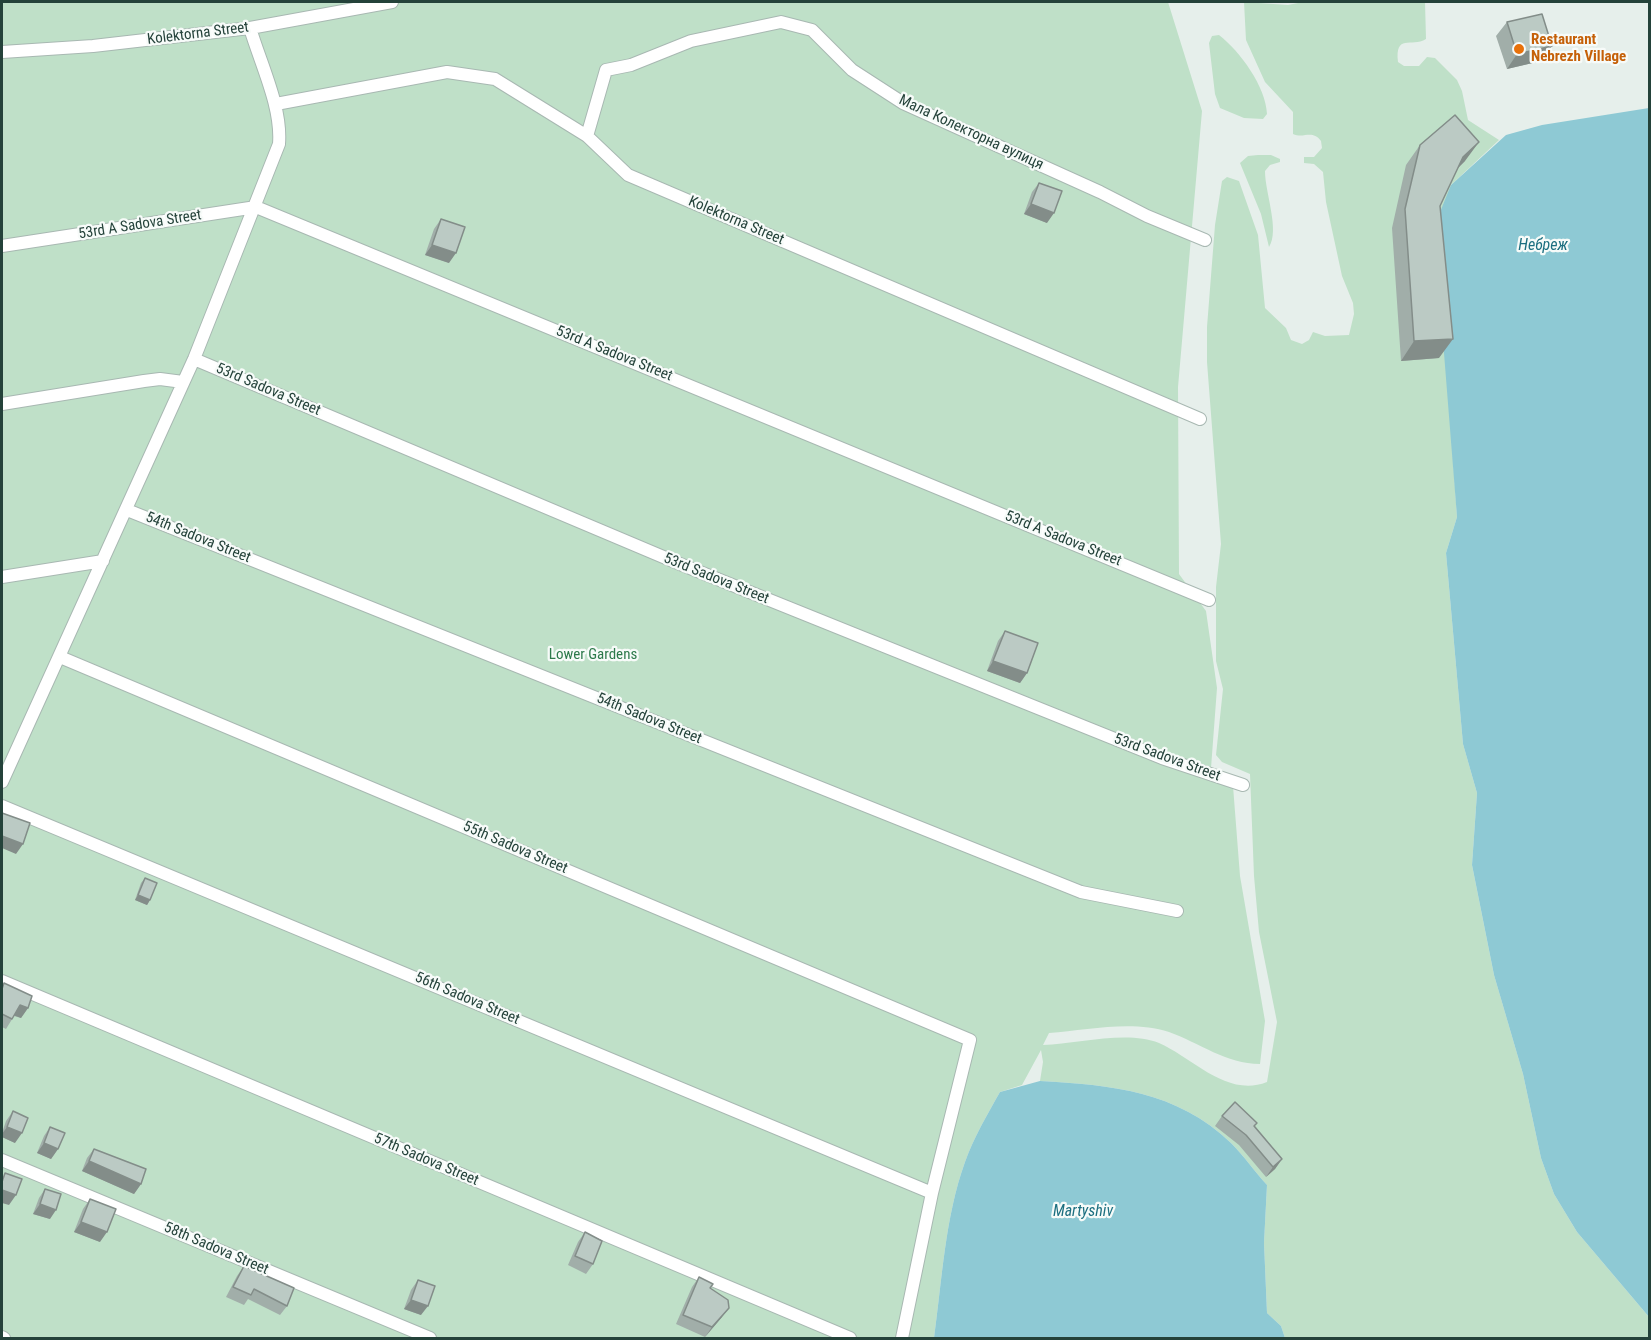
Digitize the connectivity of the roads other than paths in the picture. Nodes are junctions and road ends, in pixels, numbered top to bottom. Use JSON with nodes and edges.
{"nodes":[{"id":1,"x":392,"y":2,"type":"edge"},
{"id":2,"x":250,"y":28,"type":"junction"},
{"id":3,"x":2,"y":52,"type":"edge"},
{"id":4,"x":276,"y":104,"type":"junction"},
{"id":5,"x":587,"y":136,"type":"junction"},
{"id":6,"x":256,"y":207,"type":"junction"},
{"id":7,"x":1205,"y":240,"type":"dead end"},
{"id":8,"x":2,"y":246,"type":"edge"},
{"id":9,"x":194,"y":359,"type":"junction"},
{"id":10,"x":183,"y":382,"type":"junction"},
{"id":11,"x":2,"y":404,"type":"edge"},
{"id":12,"x":1200,"y":419,"type":"dead end"},
{"id":13,"x":127,"y":510,"type":"junction"},
{"id":14,"x":103,"y":561,"type":"junction"},
{"id":15,"x":2,"y":577,"type":"edge"},
{"id":16,"x":1209,"y":600,"type":"dead end"},
{"id":17,"x":60,"y":657,"type":"junction"},
{"id":18,"x":3,"y":779,"type":"edge"},
{"id":19,"x":1243,"y":785,"type":"dead end"},
{"id":20,"x":2,"y":806,"type":"edge"},
{"id":21,"x":1177,"y":910,"type":"dead end"},
{"id":22,"x":2,"y":981,"type":"edge"},
{"id":23,"x":2,"y":1160,"type":"edge"},
{"id":24,"x":932,"y":1193,"type":"junction"},
{"id":25,"x":430,"y":1338,"type":"edge"},
{"id":26,"x":850,"y":1338,"type":"edge"},
{"id":27,"x":902,"y":1338,"type":"edge"}],
"edges":[{"from":1,"to":2,"type":"street","name":"Kolektorna Street"},
{"from":2,"to":3,"type":"street","name":"Kolektorna Street"},
{"from":2,"to":4,"type":"street"},
{"from":4,"to":5,"type":"street","name":"Kolektorna Street"},
{"from":4,"to":6,"type":"street"},
{"from":5,"to":7,"type":"street","name":"Мала Колекторна вулиця"},
{"from":5,"to":12,"type":"street","name":"Kolektorna Street"},
{"from":6,"to":8,"type":"street","name":"53rd A Sadova Street"},
{"from":6,"to":9,"type":"street"},
{"from":6,"to":16,"type":"street","name":"53rd A Sadova Street"},
{"from":9,"to":10,"type":"street"},
{"from":9,"to":19,"type":"street","name":"53rd Sadova Street"},
{"from":10,"to":11,"type":"street"},
{"from":10,"to":13,"type":"street"},
{"from":13,"to":14,"type":"street"},
{"from":13,"to":21,"type":"street","name":"54th Sadova Street"},
{"from":14,"to":15,"type":"street"},
{"from":14,"to":17,"type":"street"},
{"from":17,"to":18,"type":"street"},
{"from":17,"to":24,"type":"street","name":"55th Sadova Street"},
{"from":20,"to":24,"type":"street","name":"56th Sadova Street"},
{"from":22,"to":26,"type":"street","name":"57th Sadova Street"},
{"from":23,"to":25,"type":"street","name":"58th Sadova Street"},
{"from":24,"to":27,"type":"street"}]}
